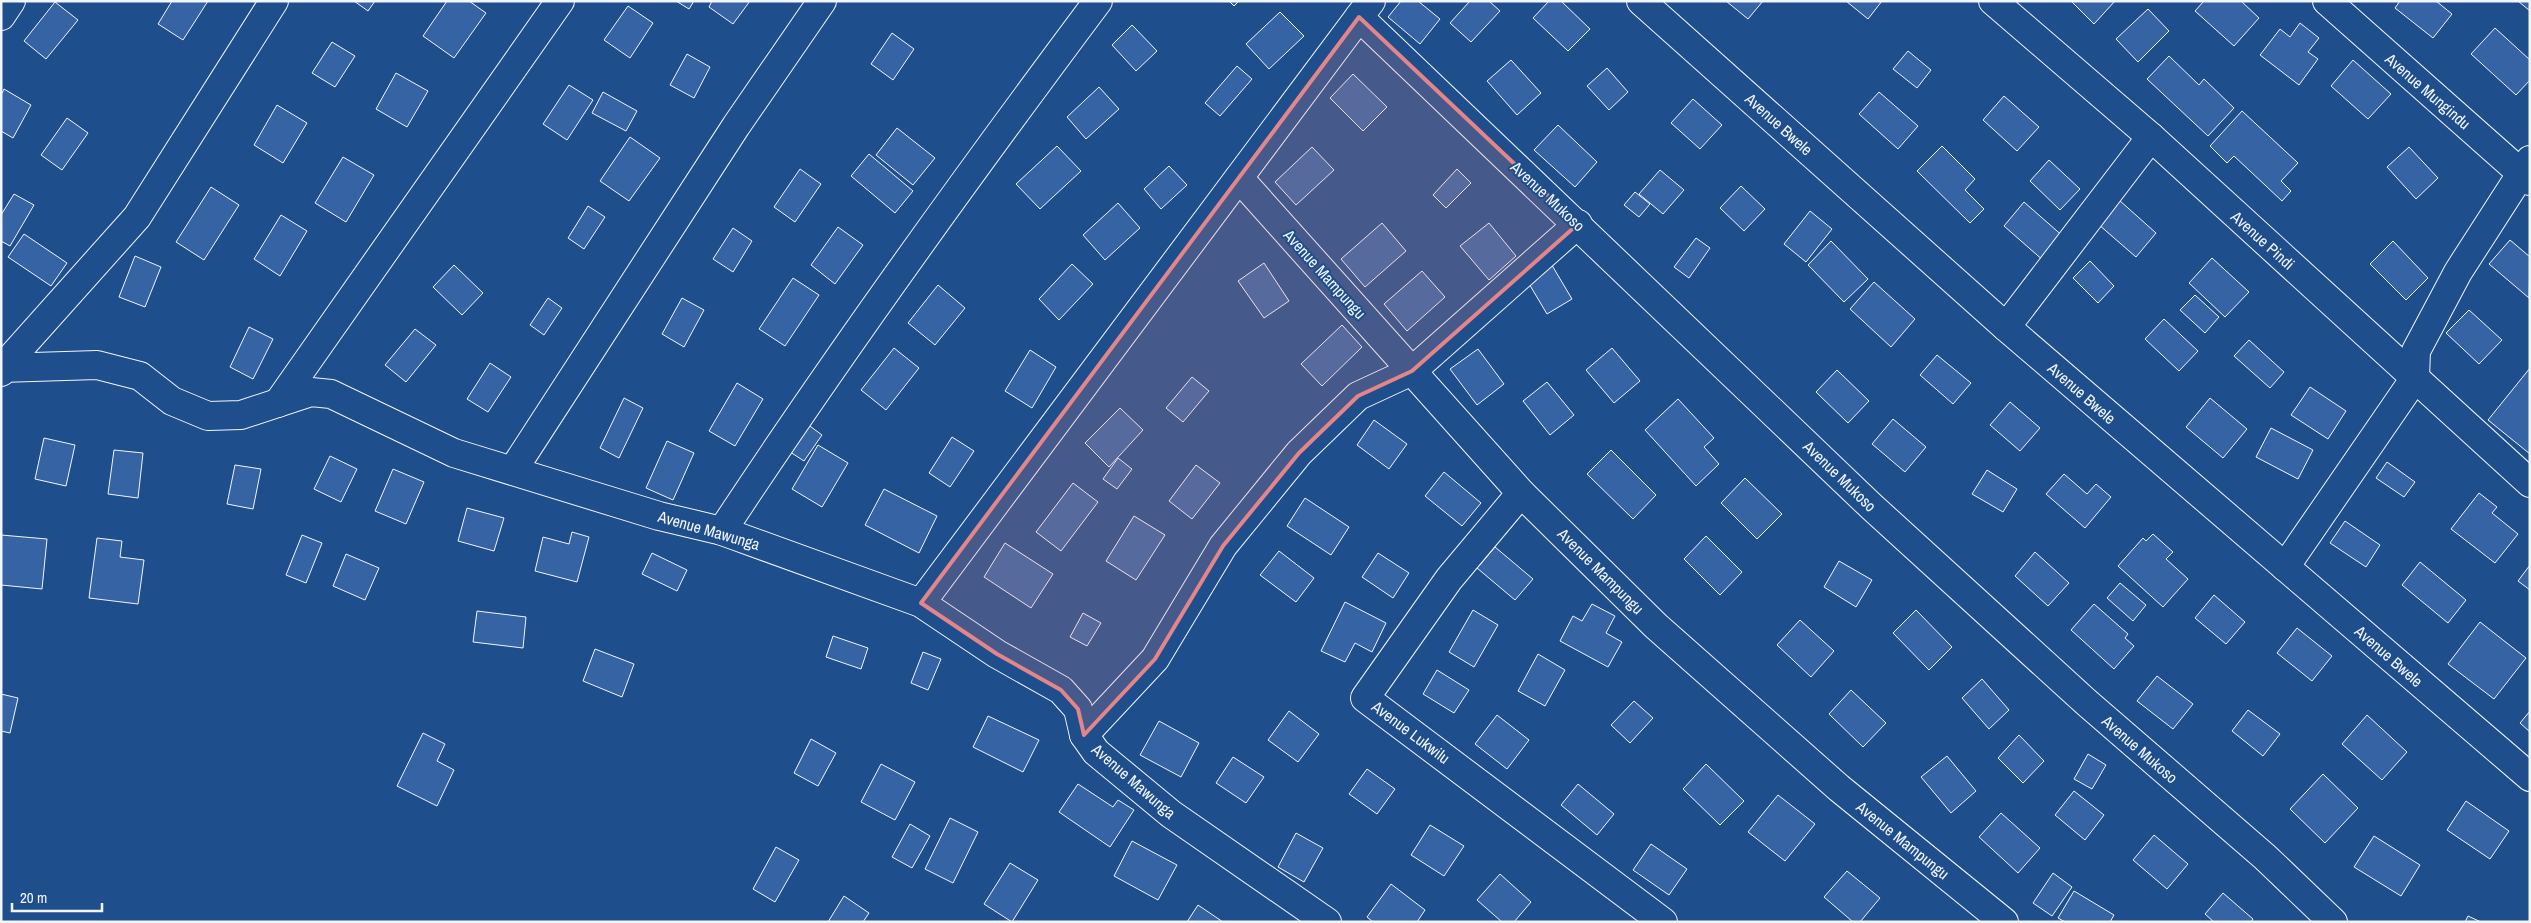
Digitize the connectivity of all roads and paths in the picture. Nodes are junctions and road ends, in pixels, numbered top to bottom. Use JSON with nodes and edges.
{"nodes":[{"id":1,"x":11,"y":1,"type":"edge"},
{"id":2,"x":274,"y":1,"type":"edge"},
{"id":3,"x":560,"y":1,"type":"edge"},
{"id":4,"x":822,"y":1,"type":"edge"},
{"id":5,"x":1098,"y":1,"type":"edge"},
{"id":6,"x":1641,"y":1,"type":"edge"},
{"id":7,"x":1993,"y":1,"type":"edge"},
{"id":8,"x":2327,"y":1,"type":"edge"},
{"id":9,"x":1365,"y":9,"type":"edge"},
{"id":10,"x":1,"y":16,"type":"edge"},
{"id":11,"x":2151,"y":137,"type":"junction"},
{"id":12,"x":2527,"y":172,"type":"edge"},
{"id":13,"x":1239,"y":178,"type":"junction"},
{"id":14,"x":1578,"y":224,"type":"junction"},
{"id":15,"x":2006,"y":327,"type":"junction"},
{"id":16,"x":1,"y":369,"type":"edge"},
{"id":17,"x":1412,"y":371,"type":"junction"},
{"id":18,"x":2415,"y":378,"type":"junction"},
{"id":19,"x":278,"y":402,"type":"junction"},
{"id":20,"x":513,"y":470,"type":"junction"},
{"id":21,"x":2530,"y":483,"type":"edge"},
{"id":22,"x":1522,"y":493,"type":"junction"},
{"id":23,"x":722,"y":531,"type":"junction"},
{"id":24,"x":2285,"y":567,"type":"junction"},
{"id":25,"x":920,"y":603,"type":"junction"},
{"id":26,"x":1084,"y":735,"type":"junction"},
{"id":27,"x":2530,"y":777,"type":"edge"},
{"id":28,"x":1327,"y":922,"type":"edge"},
{"id":29,"x":1663,"y":922,"type":"edge"},
{"id":30,"x":2004,"y":922,"type":"edge"},
{"id":31,"x":2333,"y":922,"type":"edge"}],
"edges":[{"from":1,"to":10,"type":"street"},
{"from":2,"to":16,"type":"street"},
{"from":3,"to":19,"type":"street"},
{"from":4,"to":20,"type":"street"},
{"from":5,"to":23,"type":"street"},
{"from":6,"to":15,"type":"street","name":"Avenue Bwele"},
{"from":7,"to":11,"type":"street","name":"Avenue Pindi"},
{"from":8,"to":12,"type":"street","name":"Avenue Mungindu"},
{"from":9,"to":13,"type":"street"},
{"from":9,"to":14,"type":"street","name":"Avenue Mukoso"},
{"from":11,"to":15,"type":"street"},
{"from":11,"to":18,"type":"street","name":"Avenue Pindi"},
{"from":12,"to":18,"type":"street"},
{"from":13,"to":17,"type":"street","name":"Avenue Mampungu"},
{"from":13,"to":25,"type":"street"},
{"from":14,"to":17,"type":"street"},
{"from":14,"to":31,"type":"street","name":"Avenue Mukoso"},
{"from":15,"to":24,"type":"street","name":"Avenue Bwele"},
{"from":16,"to":19,"type":"street","name":"Avenue Mawunga"},
{"from":17,"to":22,"type":"street","name":"Avenue Mampungu"},
{"from":17,"to":26,"type":"street"},
{"from":18,"to":21,"type":"street","name":"Avenue Pindi"},
{"from":18,"to":24,"type":"street"},
{"from":19,"to":20,"type":"street","name":"Avenue Mawunga"},
{"from":20,"to":23,"type":"street","name":"Avenue Mawunga"},
{"from":22,"to":29,"type":"street","name":"Avenue Lukwilu"},
{"from":22,"to":30,"type":"street","name":"Avenue Mampungu"},
{"from":23,"to":25,"type":"street","name":"Avenue Mawunga"},
{"from":24,"to":27,"type":"street","name":"Avenue Bwele"},
{"from":25,"to":26,"type":"street","name":"Avenue Mawunga"},
{"from":26,"to":28,"type":"street","name":"Avenue Mawunga"}]}
